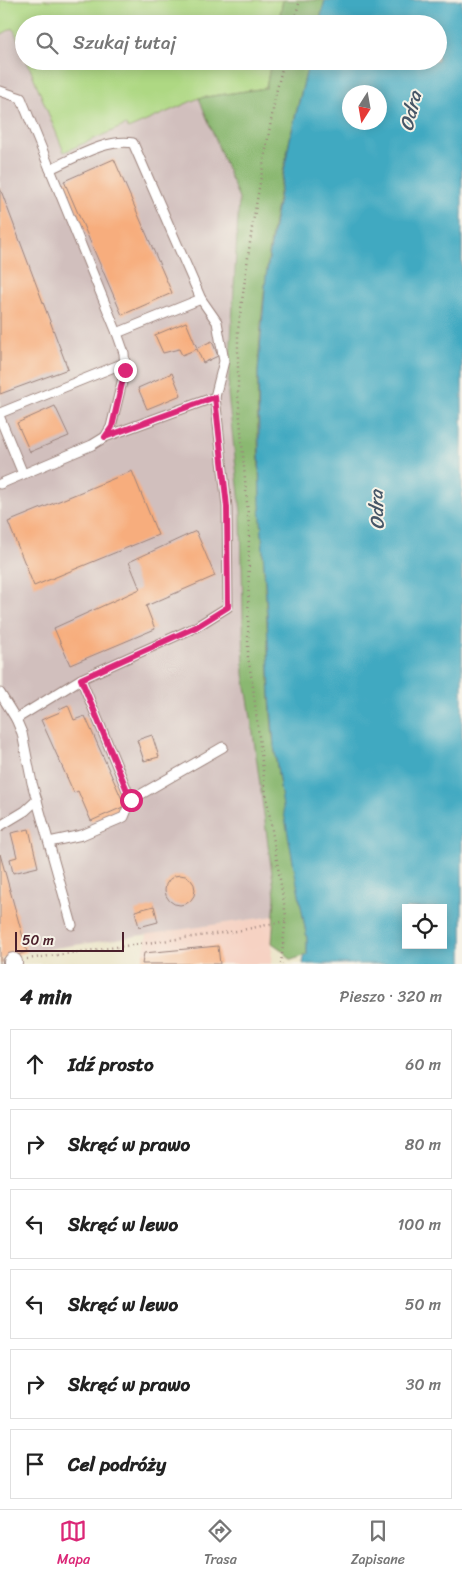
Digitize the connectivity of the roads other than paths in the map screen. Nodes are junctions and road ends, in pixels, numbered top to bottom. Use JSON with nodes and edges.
{"nodes":[{"id":1,"x":0,"y":91,"type":"edge"},
{"id":2,"x":50,"y":169,"type":"junction"},
{"id":3,"x":201,"y":299,"type":"junction"},
{"id":4,"x":117,"y":333,"type":"junction"},
{"id":5,"x":124,"y":363,"type":"junction"},
{"id":6,"x":215,"y":397,"type":"junction"},
{"id":7,"x":0,"y":413,"type":"edge"},
{"id":8,"x":0,"y":418,"type":"edge"},
{"id":9,"x":105,"y":437,"type":"junction"},
{"id":10,"x":23,"y":474,"type":"junction"},
{"id":11,"x":0,"y":484,"type":"edge"},
{"id":12,"x":81,"y":679,"type":"junction"},
{"id":13,"x":0,"y":693,"type":"edge"},
{"id":14,"x":16,"y":720,"type":"junction"},
{"id":15,"x":223,"y":746,"type":"dead end"},
{"id":16,"x":37,"y":800,"type":"junction"},
{"id":17,"x":131,"y":800,"type":"junction"},
{"id":18,"x":0,"y":826,"type":"edge"},
{"id":19,"x":48,"y":842,"type":"junction"},
{"id":20,"x":72,"y":924,"type":"dead end"}],
"edges":[{"from":1,"to":2,"type":"lane"},
{"from":2,"to":3,"type":"lane"},
{"from":2,"to":4,"type":"lane"},
{"from":3,"to":4,"type":"lane"},
{"from":3,"to":6,"type":"lane"},
{"from":4,"to":5,"type":"lane"},
{"from":5,"to":7,"type":"lane"},
{"from":5,"to":9,"type":"lane"},
{"from":6,"to":9,"type":"lane"},
{"from":6,"to":12,"type":"lane"},
{"from":8,"to":10,"type":"lane"},
{"from":9,"to":10,"type":"lane"},
{"from":10,"to":11,"type":"lane"},
{"from":12,"to":14,"type":"lane"},
{"from":12,"to":17,"type":"lane"},
{"from":13,"to":14,"type":"lane"},
{"from":14,"to":16,"type":"lane"},
{"from":15,"to":17,"type":"lane"},
{"from":16,"to":18,"type":"lane"},
{"from":16,"to":19,"type":"lane"},
{"from":17,"to":19,"type":"lane"},
{"from":19,"to":20,"type":"lane"}]}
